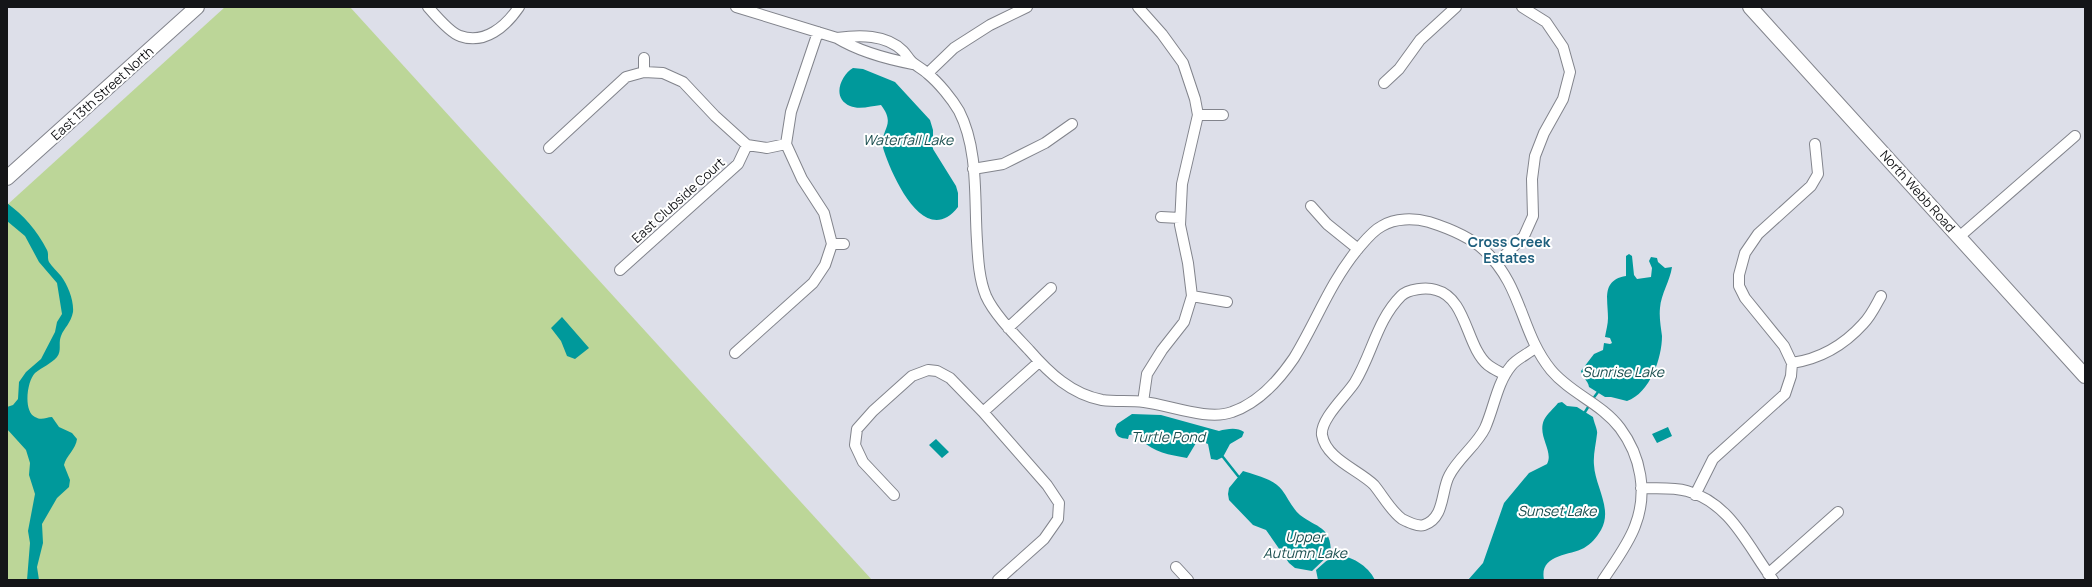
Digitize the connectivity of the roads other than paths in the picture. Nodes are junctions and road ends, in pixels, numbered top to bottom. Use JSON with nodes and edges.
{"nodes":[{"id":1,"x":197,"y":7,"type":"edge"},
{"id":2,"x":428,"y":7,"type":"edge"},
{"id":3,"x":519,"y":7,"type":"edge"},
{"id":4,"x":736,"y":7,"type":"edge"},
{"id":5,"x":1027,"y":7,"type":"edge"},
{"id":6,"x":1138,"y":7,"type":"edge"},
{"id":7,"x":1456,"y":7,"type":"edge"},
{"id":8,"x":1522,"y":7,"type":"edge"},
{"id":9,"x":1750,"y":7,"type":"edge"},
{"id":10,"x":818,"y":32,"type":"junction"},
{"id":11,"x":837,"y":38,"type":"junction"},
{"id":12,"x":644,"y":58,"type":"dead end"},
{"id":13,"x":913,"y":64,"type":"junction"},
{"id":14,"x":644,"y":72,"type":"junction"},
{"id":15,"x":928,"y":73,"type":"junction"},
{"id":16,"x":1384,"y":82,"type":"dead end"},
{"id":17,"x":1198,"y":115,"type":"junction"},
{"id":18,"x":1223,"y":115,"type":"dead end"},
{"id":19,"x":1072,"y":124,"type":"dead end"},
{"id":20,"x":2075,"y":136,"type":"dead end"},
{"id":21,"x":786,"y":144,"type":"junction"},
{"id":22,"x":1814,"y":144,"type":"dead end"},
{"id":23,"x":747,"y":145,"type":"junction"},
{"id":24,"x":549,"y":148,"type":"dead end"},
{"id":25,"x":973,"y":169,"type":"junction"},
{"id":26,"x":7,"y":178,"type":"edge"},
{"id":27,"x":1311,"y":206,"type":"dead end"},
{"id":28,"x":1161,"y":217,"type":"dead end"},
{"id":29,"x":1180,"y":218,"type":"junction"},
{"id":30,"x":1959,"y":236,"type":"junction"},
{"id":31,"x":832,"y":244,"type":"junction"},
{"id":32,"x":844,"y":244,"type":"dead end"},
{"id":33,"x":1358,"y":249,"type":"junction"},
{"id":34,"x":1497,"y":263,"type":"junction"},
{"id":35,"x":620,"y":270,"type":"dead end"},
{"id":36,"x":1051,"y":288,"type":"dead end"},
{"id":37,"x":1192,"y":296,"type":"junction"},
{"id":38,"x":1882,"y":296,"type":"dead end"},
{"id":39,"x":1227,"y":302,"type":"dead end"},
{"id":40,"x":1008,"y":328,"type":"junction"},
{"id":41,"x":1536,"y":348,"type":"junction"},
{"id":42,"x":735,"y":353,"type":"dead end"},
{"id":43,"x":1039,"y":362,"type":"junction"},
{"id":44,"x":1792,"y":363,"type":"junction"},
{"id":45,"x":1505,"y":375,"type":"junction"},
{"id":46,"x":2085,"y":376,"type":"edge"},
{"id":47,"x":1143,"y":402,"type":"junction"},
{"id":48,"x":983,"y":412,"type":"junction"},
{"id":49,"x":1641,"y":488,"type":"junction"},
{"id":50,"x":894,"y":495,"type":"dead end"},
{"id":51,"x":1695,"y":495,"type":"junction"},
{"id":52,"x":1838,"y":512,"type":"dead end"},
{"id":53,"x":1176,"y":567,"type":"dead end"},
{"id":54,"x":1770,"y":577,"type":"edge"},
{"id":55,"x":998,"y":580,"type":"edge"},
{"id":56,"x":1188,"y":580,"type":"edge"},
{"id":57,"x":1603,"y":580,"type":"edge"}],
"edges":[{"from":1,"to":26,"type":"main road","name":"East 13th Street North"},
{"from":2,"to":3,"type":"street"},
{"from":4,"to":10,"type":"street"},
{"from":5,"to":15,"type":"street"},
{"from":6,"to":17,"type":"street"},
{"from":7,"to":16,"type":"street"},
{"from":8,"to":34,"type":"street"},
{"from":9,"to":30,"type":"main road","name":"North Webb Road"},
{"from":10,"to":11,"type":"street"},
{"from":10,"to":21,"type":"street"},
{"from":11,"to":13,"type":"street"},
{"from":11,"to":13,"type":"street"},
{"from":12,"to":14,"type":"street"},
{"from":13,"to":15,"type":"street"},
{"from":14,"to":23,"type":"street"},
{"from":14,"to":24,"type":"street"},
{"from":15,"to":25,"type":"street"},
{"from":17,"to":18,"type":"street"},
{"from":17,"to":29,"type":"street"},
{"from":19,"to":25,"type":"street"},
{"from":20,"to":30,"type":"street"},
{"from":21,"to":23,"type":"street"},
{"from":21,"to":31,"type":"street"},
{"from":22,"to":44,"type":"street"},
{"from":23,"to":35,"type":"street","name":"East Clubside Court"},
{"from":25,"to":40,"type":"street"},
{"from":27,"to":33,"type":"street"},
{"from":28,"to":29,"type":"street"},
{"from":29,"to":37,"type":"street"},
{"from":30,"to":46,"type":"main road","name":"North Webb Road"},
{"from":31,"to":32,"type":"street"},
{"from":31,"to":42,"type":"street"},
{"from":33,"to":34,"type":"street"},
{"from":33,"to":47,"type":"street"},
{"from":34,"to":41,"type":"street"},
{"from":36,"to":40,"type":"street"},
{"from":37,"to":39,"type":"street"},
{"from":37,"to":47,"type":"street"},
{"from":38,"to":44,"type":"street"},
{"from":40,"to":43,"type":"street"},
{"from":41,"to":45,"type":"street"},
{"from":41,"to":49,"type":"street"},
{"from":43,"to":47,"type":"street"},
{"from":43,"to":48,"type":"street"},
{"from":44,"to":51,"type":"street"},
{"from":45,"to":45,"type":"street"},
{"from":48,"to":50,"type":"street"},
{"from":48,"to":55,"type":"street"},
{"from":49,"to":51,"type":"street"},
{"from":49,"to":57,"type":"street"},
{"from":51,"to":54,"type":"street"},
{"from":52,"to":54,"type":"street"},
{"from":53,"to":56,"type":"street"}]}
